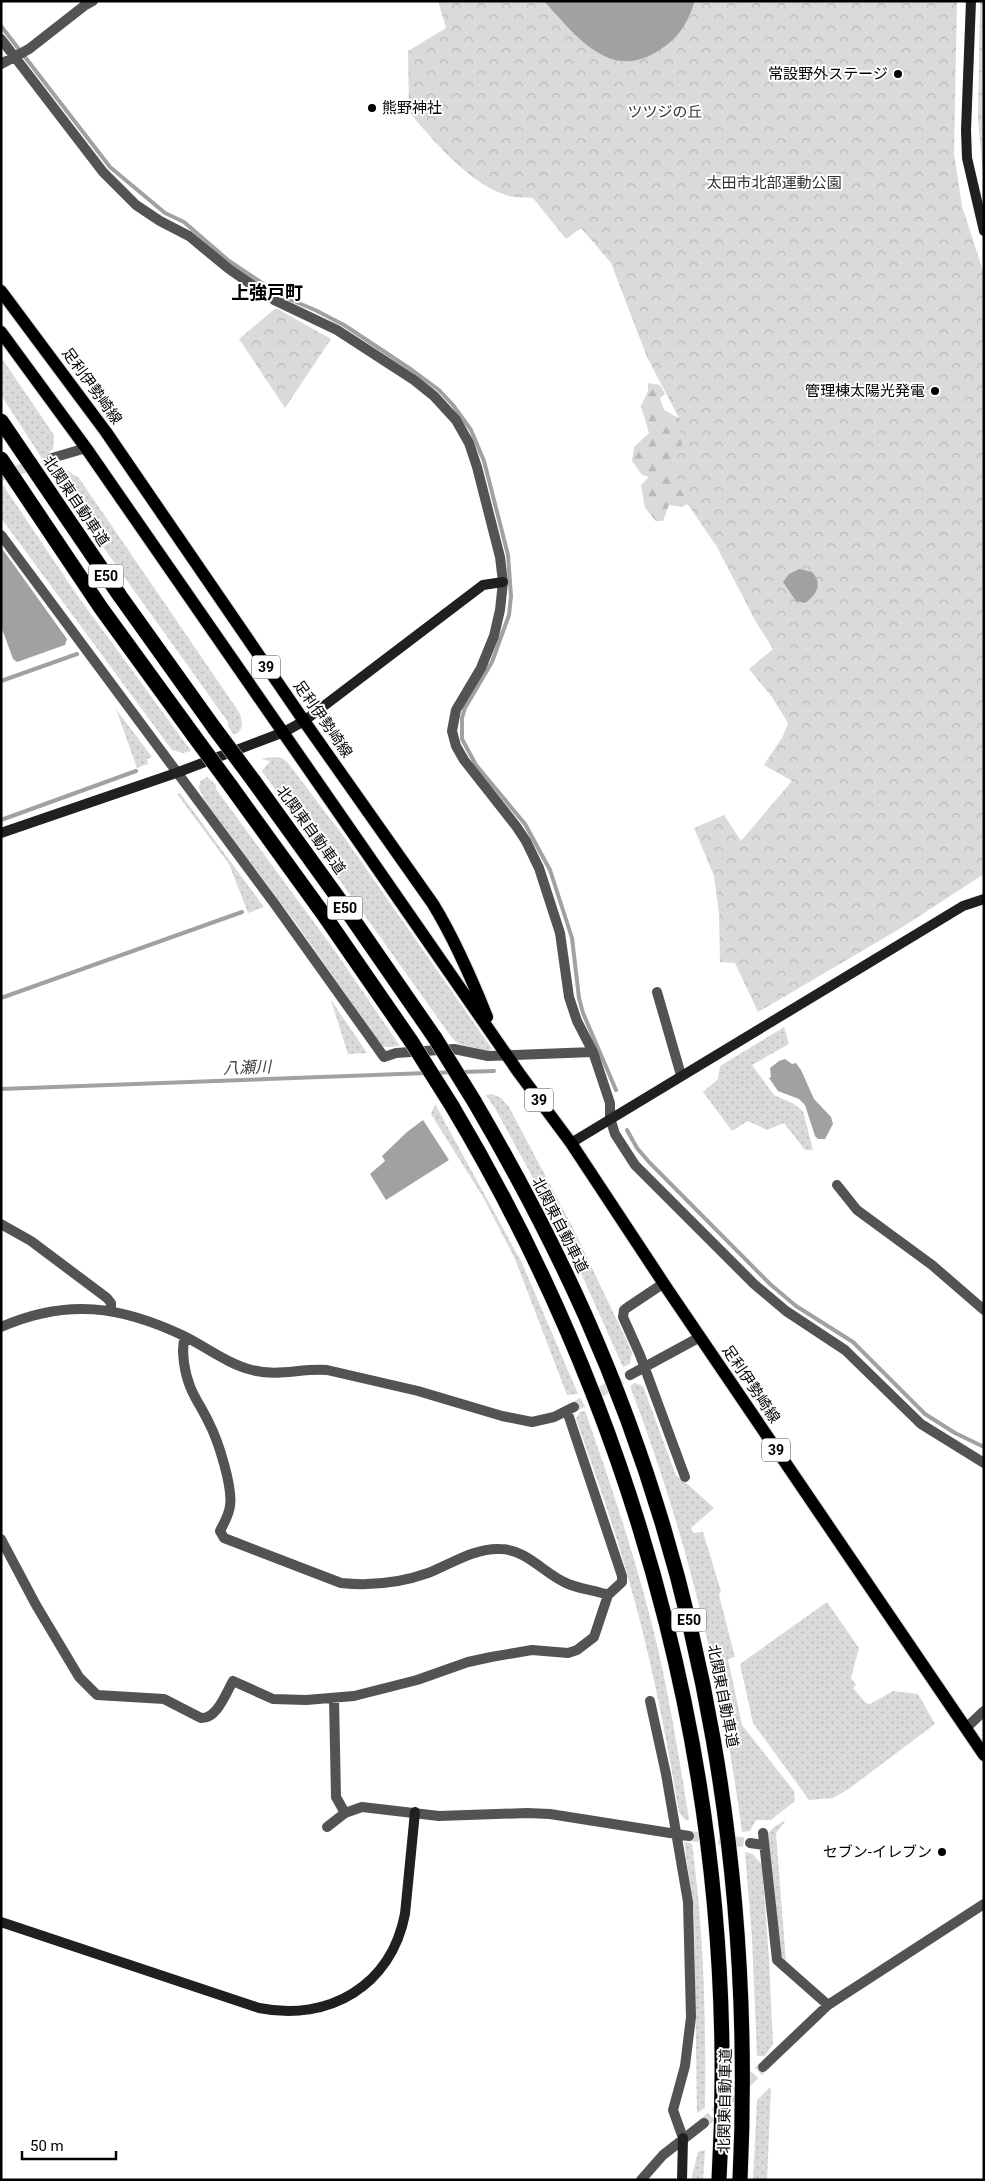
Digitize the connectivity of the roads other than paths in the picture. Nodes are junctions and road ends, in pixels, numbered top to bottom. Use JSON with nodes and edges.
{"nodes":[{"id":1,"x":93,"y":1,"type":"edge"},
{"id":2,"x":972,"y":1,"type":"edge"},
{"id":3,"x":1,"y":39,"type":"edge"},
{"id":4,"x":16,"y":58,"type":"junction"},
{"id":5,"x":1,"y":64,"type":"edge"},
{"id":6,"x":984,"y":231,"type":"edge"},
{"id":7,"x":1,"y":291,"type":"edge"},
{"id":8,"x":1,"y":332,"type":"edge"},
{"id":9,"x":1,"y":421,"type":"edge"},
{"id":10,"x":86,"y":448,"type":"junction"},
{"id":11,"x":52,"y":458,"type":"tunnel mouth"},
{"id":12,"x":1,"y":459,"type":"edge"},
{"id":13,"x":1,"y":535,"type":"edge"},
{"id":14,"x":503,"y":582,"type":"junction"},
{"id":15,"x":304,"y":721,"type":"junction"},
{"id":16,"x":284,"y":732,"type":"junction"},
{"id":17,"x":176,"y":773,"type":"junction"},
{"id":18,"x":1,"y":833,"type":"edge"},
{"id":19,"x":984,"y":900,"type":"edge"},
{"id":20,"x":657,"y":992,"type":"dead end"},
{"id":21,"x":593,"y":1052,"type":"junction"},
{"id":22,"x":508,"y":1056,"type":"junction"},
{"id":23,"x":681,"y":1075,"type":"junction"},
{"id":24,"x":610,"y":1118,"type":"junction"},
{"id":25,"x":570,"y":1143,"type":"junction"},
{"id":26,"x":837,"y":1185,"type":"dead end"},
{"id":27,"x":1,"y":1224,"type":"edge"},
{"id":28,"x":664,"y":1283,"type":"junction"},
{"id":29,"x":111,"y":1310,"type":"junction"},
{"id":30,"x":984,"y":1310,"type":"edge"},
{"id":31,"x":1,"y":1327,"type":"edge"},
{"id":32,"x":185,"y":1337,"type":"junction"},
{"id":33,"x":700,"y":1337,"type":"junction"},
{"id":34,"x":644,"y":1367,"type":"junction"},
{"id":35,"x":630,"y":1375,"type":"tunnel mouth"},
{"id":36,"x":984,"y":1463,"type":"edge"},
{"id":37,"x":685,"y":1477,"type":"dead end"},
{"id":38,"x":1,"y":1539,"type":"edge"},
{"id":39,"x":608,"y":1595,"type":"junction"},
{"id":40,"x":334,"y":1698,"type":"junction"},
{"id":41,"x":650,"y":1701,"type":"dead end"},
{"id":42,"x":984,"y":1711,"type":"edge"},
{"id":43,"x":966,"y":1728,"type":"junction"},
{"id":44,"x":984,"y":1755,"type":"edge"},
{"id":45,"x":415,"y":1812,"type":"junction"},
{"id":46,"x":345,"y":1813,"type":"junction"},
{"id":47,"x":327,"y":1827,"type":"dead end"},
{"id":48,"x":676,"y":1833,"type":"junction"},
{"id":49,"x":763,"y":1833,"type":"dead end"},
{"id":50,"x":689,"y":1836,"type":"tunnel mouth"},
{"id":51,"x":750,"y":1843,"type":"tunnel mouth"},
{"id":52,"x":764,"y":1845,"type":"junction"},
{"id":53,"x":984,"y":1904,"type":"edge"},
{"id":54,"x":1,"y":1922,"type":"edge"},
{"id":55,"x":828,"y":2006,"type":"junction"},
{"id":56,"x":763,"y":2067,"type":"tunnel mouth"},
{"id":57,"x":704,"y":2123,"type":"tunnel mouth"},
{"id":58,"x":683,"y":2138,"type":"junction"},
{"id":59,"x":641,"y":2180,"type":"edge"},
{"id":60,"x":682,"y":2180,"type":"edge"},
{"id":61,"x":719,"y":2180,"type":"edge"},
{"id":62,"x":740,"y":2180,"type":"edge"}],
"edges":[{"from":1,"to":4,"type":"street"},
{"from":2,"to":6,"type":"street"},
{"from":3,"to":4,"type":"street"},
{"from":4,"to":5,"type":"street"},
{"from":4,"to":14,"type":"street"},
{"from":7,"to":15,"type":"main road","name":"足利伊勢崎線","number":"39"},
{"from":8,"to":10,"type":"main road","name":"足利伊勢崎線","number":"39"},
{"from":9,"to":62,"type":"highway","name":"北関東自動車道","number":"E50","bridge":true},
{"from":10,"to":11,"type":"street"},
{"from":10,"to":16,"type":"main road","name":"足利伊勢崎線","number":"39"},
{"from":12,"to":61,"type":"highway","name":"北関東自動車道","number":"E50","bridge":true},
{"from":13,"to":17,"type":"street"},
{"from":14,"to":15,"type":"street"},
{"from":14,"to":21,"type":"street"},
{"from":15,"to":16,"type":"street"},
{"from":15,"to":22,"type":"main road","name":"足利伊勢崎線","number":"39"},
{"from":16,"to":17,"type":"street"},
{"from":16,"to":22,"type":"main road","name":"足利伊勢崎線","number":"39"},
{"from":17,"to":18,"type":"street"},
{"from":17,"to":22,"type":"street"},
{"from":19,"to":23,"type":"street"},
{"from":20,"to":23,"type":"street"},
{"from":21,"to":22,"type":"street"},
{"from":21,"to":24,"type":"street"},
{"from":22,"to":25,"type":"main road","name":"足利伊勢崎線","number":"39"},
{"from":23,"to":24,"type":"street"},
{"from":24,"to":25,"type":"street"},
{"from":24,"to":36,"type":"street"},
{"from":25,"to":28,"type":"main road","name":"足利伊勢崎線","number":"39"},
{"from":26,"to":30,"type":"street"},
{"from":27,"to":29,"type":"street"},
{"from":28,"to":33,"type":"main road","name":"足利伊勢崎線","number":"39"},
{"from":28,"to":34,"type":"street"},
{"from":29,"to":31,"type":"street"},
{"from":29,"to":32,"type":"street"},
{"from":32,"to":39,"type":"street"},
{"from":32,"to":39,"type":"street"},
{"from":33,"to":34,"type":"street"},
{"from":33,"to":43,"type":"main road","name":"足利伊勢崎線","number":"39"},
{"from":34,"to":35,"type":"street"},
{"from":34,"to":37,"type":"street"},
{"from":38,"to":40,"type":"street"},
{"from":39,"to":40,"type":"street"},
{"from":40,"to":46,"type":"street"},
{"from":41,"to":48,"type":"street"},
{"from":42,"to":43,"type":"street"},
{"from":43,"to":44,"type":"main road","name":"足利伊勢崎線","number":"39"},
{"from":45,"to":46,"type":"street"},
{"from":45,"to":48,"type":"street"},
{"from":45,"to":54,"type":"street"},
{"from":46,"to":47,"type":"street"},
{"from":48,"to":50,"type":"street"},
{"from":48,"to":58,"type":"street"},
{"from":49,"to":52,"type":"street"},
{"from":51,"to":52,"type":"street"},
{"from":52,"to":55,"type":"street"},
{"from":53,"to":55,"type":"street"},
{"from":55,"to":56,"type":"street"},
{"from":57,"to":58,"type":"street"},
{"from":58,"to":59,"type":"street"},
{"from":58,"to":60,"type":"street"}]}
